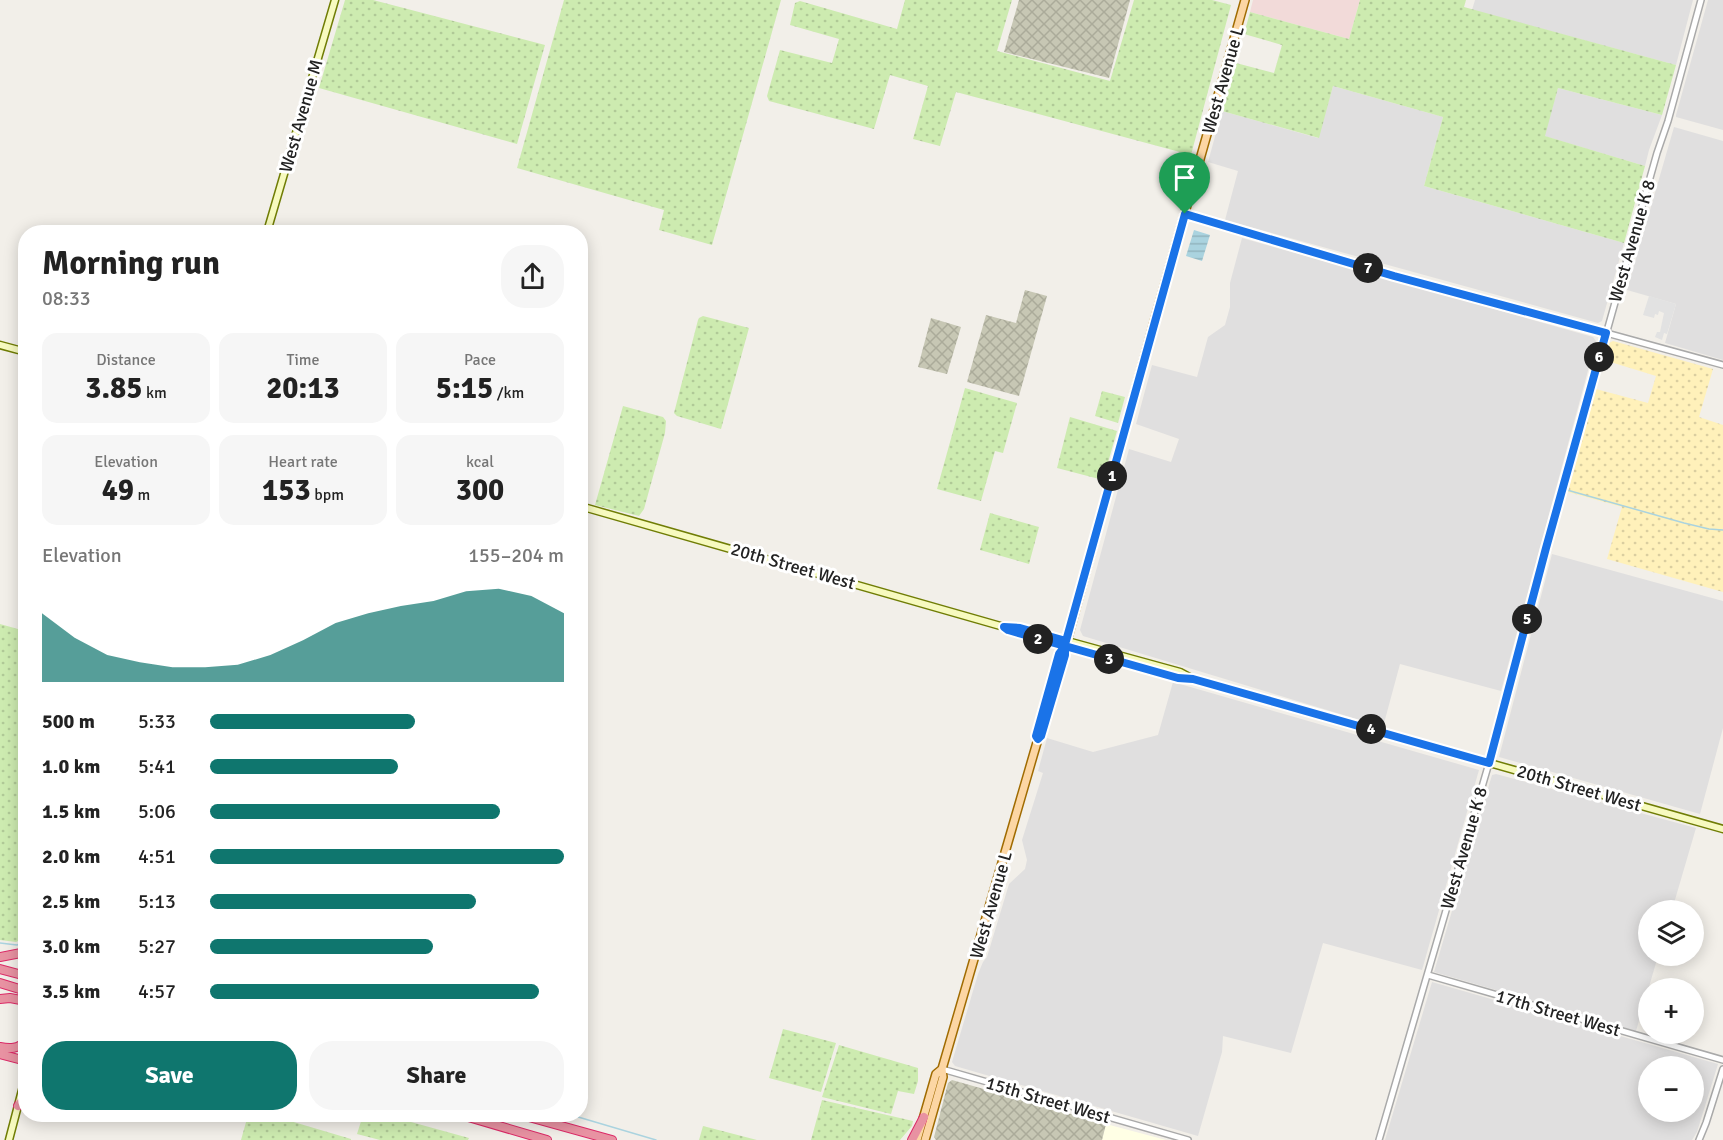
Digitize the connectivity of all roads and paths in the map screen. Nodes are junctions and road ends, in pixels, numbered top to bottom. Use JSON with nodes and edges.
{"nodes":[{"id":1,"x":335,"y":0,"type":"edge"},
{"id":2,"x":1245,"y":0,"type":"edge"},
{"id":3,"x":1701,"y":0,"type":"edge"},
{"id":4,"x":1185,"y":214,"type":"junction"},
{"id":5,"x":269,"y":225,"type":"edge"},
{"id":6,"x":1606,"y":333,"type":"junction"},
{"id":7,"x":0,"y":345,"type":"edge"},
{"id":8,"x":18,"y":350,"type":"edge"},
{"id":9,"x":1723,"y":365,"type":"edge"},
{"id":10,"x":588,"y":508,"type":"edge"},
{"id":11,"x":1066,"y":643,"type":"junction"},
{"id":12,"x":1489,"y":763,"type":"junction"},
{"id":13,"x":1723,"y":829,"type":"edge"},
{"id":14,"x":18,"y":954,"type":"edge"},
{"id":15,"x":0,"y":957,"type":"edge"},
{"id":16,"x":0,"y":969,"type":"edge"},
{"id":17,"x":18,"y":973,"type":"edge"},
{"id":18,"x":1428,"y":975,"type":"junction"},
{"id":19,"x":0,"y":983,"type":"edge"},
{"id":20,"x":18,"y":989,"type":"edge"},
{"id":21,"x":0,"y":999,"type":"edge"},
{"id":22,"x":18,"y":999,"type":"edge"},
{"id":23,"x":0,"y":1047,"type":"edge"},
{"id":24,"x":18,"y":1047,"type":"edge"},
{"id":25,"x":0,"y":1054,"type":"edge"},
{"id":26,"x":18,"y":1059,"type":"edge"},
{"id":27,"x":1723,"y":1060,"type":"edge"},
{"id":28,"x":1723,"y":1069,"type":"edge"},
{"id":29,"x":942,"y":1070,"type":"junction"},
{"id":30,"x":18,"y":1106,"type":"edge"},
{"id":31,"x":924,"y":1117,"type":"junction"},
{"id":32,"x":485,"y":1122,"type":"edge"},
{"id":33,"x":547,"y":1122,"type":"edge"},
{"id":34,"x":9,"y":1140,"type":"edge"},
{"id":35,"x":547,"y":1140,"type":"edge"},
{"id":36,"x":612,"y":1140,"type":"edge"},
{"id":37,"x":912,"y":1140,"type":"edge"},
{"id":38,"x":918,"y":1140,"type":"edge"},
{"id":39,"x":925,"y":1140,"type":"edge"},
{"id":40,"x":1188,"y":1140,"type":"edge"},
{"id":41,"x":1379,"y":1140,"type":"edge"},
{"id":42,"x":1699,"y":1140,"type":"edge"}],
"edges":[{"from":1,"to":5,"type":"main road","name":"West Avenue M"},
{"from":2,"to":4,"type":"main road","name":"West Avenue L"},
{"from":3,"to":6,"type":"street","name":"West Avenue K 8"},
{"from":4,"to":6,"type":"street"},
{"from":4,"to":11,"type":"main road","name":"West Avenue L"},
{"from":6,"to":9,"type":"street"},
{"from":6,"to":12,"type":"street","name":"West Avenue K 8"},
{"from":7,"to":8,"type":"main road"},
{"from":10,"to":11,"type":"main road","name":"20th Street West"},
{"from":11,"to":12,"type":"main road","name":"20th Street West"},
{"from":11,"to":29,"type":"main road","name":"West Avenue L"},
{"from":12,"to":13,"type":"main road","name":"20th Street West"},
{"from":12,"to":18,"type":"street","name":"West Avenue K 8"},
{"from":14,"to":15,"type":"highway"},
{"from":16,"to":17,"type":"highway"},
{"from":18,"to":27,"type":"street","name":"17th Street West"},
{"from":18,"to":41,"type":"street","name":"West Avenue K 8"},
{"from":19,"to":20,"type":"highway"},
{"from":21,"to":22,"type":"highway"},
{"from":23,"to":24,"type":"highway"},
{"from":25,"to":26,"type":"highway"},
{"from":28,"to":42,"type":"street"},
{"from":29,"to":31,"type":"main road","name":"West Avenue L"},
{"from":29,"to":39,"type":"main road","name":"West Avenue L"},
{"from":29,"to":40,"type":"street","name":"15th Street West"},
{"from":30,"to":34,"type":"main road"},
{"from":31,"to":37,"type":"highway"},
{"from":31,"to":38,"type":"main road","name":"West Avenue L"},
{"from":32,"to":35,"type":"highway"},
{"from":33,"to":36,"type":"highway"}]}
